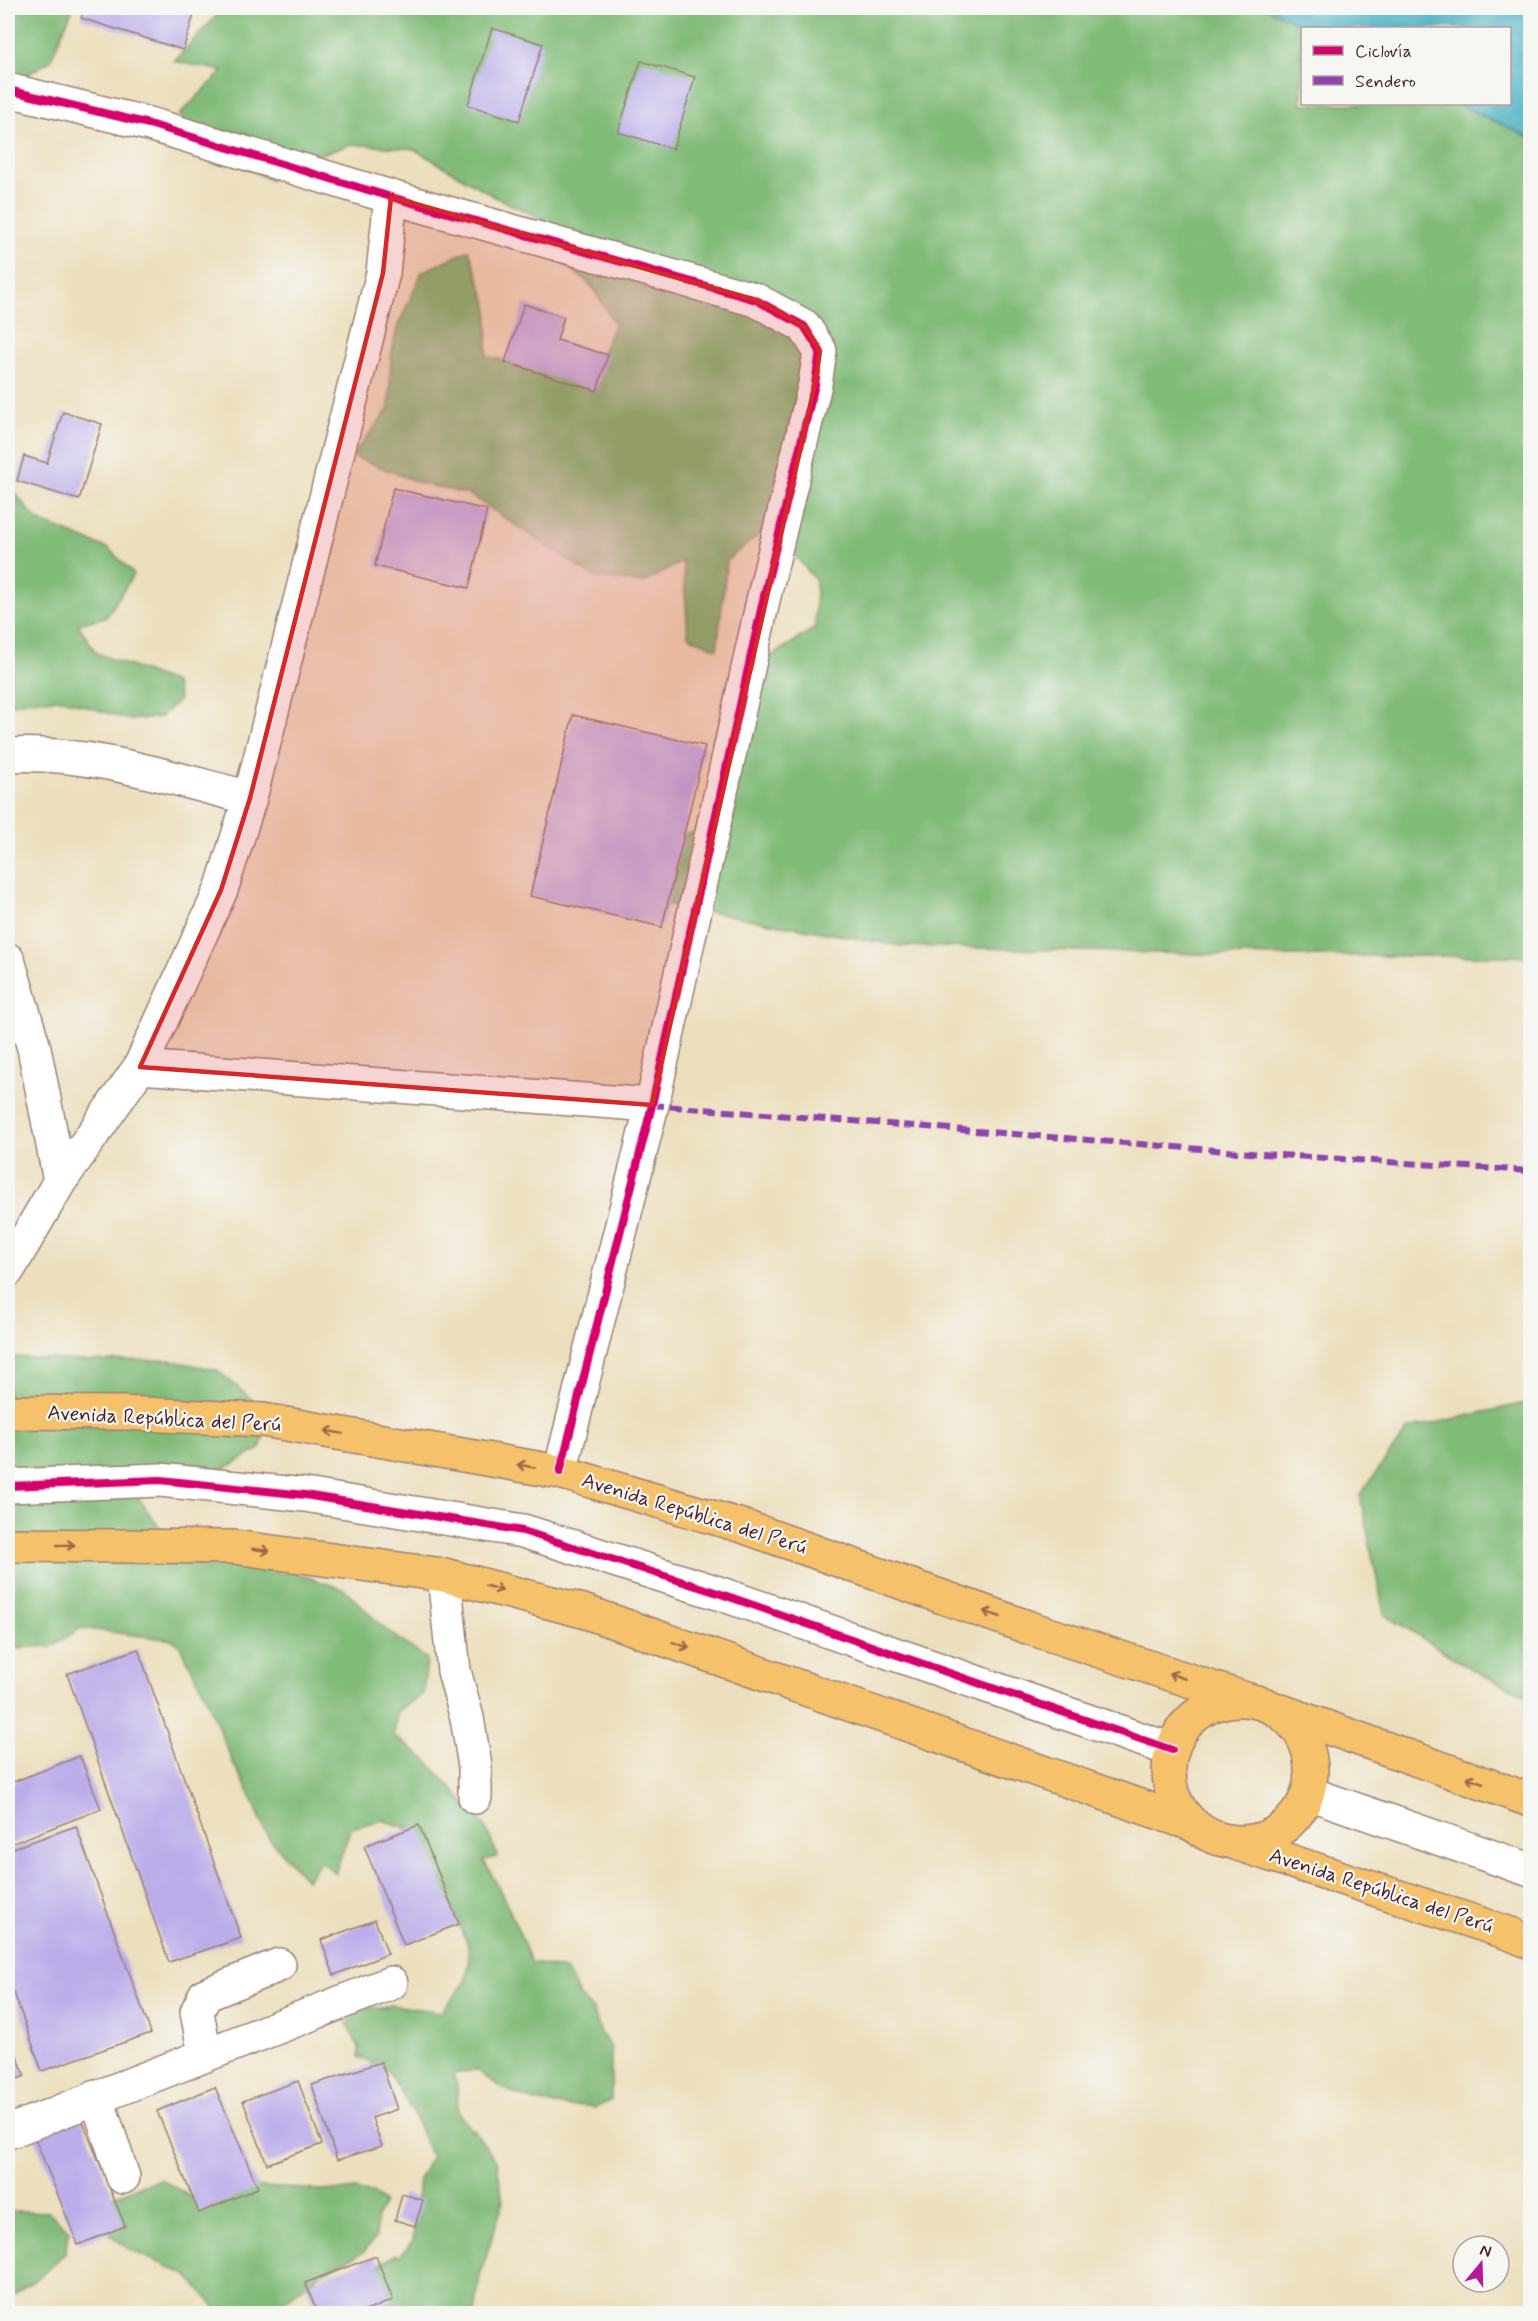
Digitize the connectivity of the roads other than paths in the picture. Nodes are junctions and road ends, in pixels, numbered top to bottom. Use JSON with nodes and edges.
{"nodes":[{"id":1,"x":8,"y":90,"type":"edge"},
{"id":2,"x":391,"y":196,"type":"junction"},
{"id":3,"x":8,"y":754,"type":"edge"},
{"id":4,"x":250,"y":798,"type":"junction"},
{"id":5,"x":8,"y":960,"type":"edge"},
{"id":6,"x":140,"y":1067,"type":"junction"},
{"id":7,"x":652,"y":1105,"type":"junction"},
{"id":8,"x":60,"y":1181,"type":"junction"},
{"id":9,"x":8,"y":1270,"type":"edge"},
{"id":10,"x":8,"y":1412,"type":"edge"},
{"id":11,"x":560,"y":1472,"type":"junction"},
{"id":12,"x":8,"y":1486,"type":"edge"},
{"id":13,"x":8,"y":1545,"type":"edge"},
{"id":14,"x":444,"y":1575,"type":"junction"},
{"id":15,"x":1263,"y":1705,"type":"junction"},
{"id":16,"x":1172,"y":1750,"type":"junction"},
{"id":17,"x":1308,"y":1793,"type":"junction"},
{"id":18,"x":475,"y":1797,"type":"dead end"},
{"id":19,"x":1530,"y":1800,"type":"edge"},
{"id":20,"x":1194,"y":1825,"type":"junction"},
{"id":21,"x":1230,"y":1842,"type":"junction"},
{"id":22,"x":1530,"y":1870,"type":"edge"},
{"id":23,"x":1530,"y":1942,"type":"edge"},
{"id":24,"x":279,"y":1965,"type":"dead end"},
{"id":25,"x":391,"y":1983,"type":"dead end"},
{"id":26,"x":205,"y":2054,"type":"junction"},
{"id":27,"x":96,"y":2096,"type":"junction"},
{"id":28,"x":8,"y":2132,"type":"edge"},
{"id":29,"x":123,"y":2177,"type":"dead end"}],
"edges":[{"from":1,"to":2,"type":"street"},
{"from":2,"to":4,"type":"street"},
{"from":2,"to":7,"type":"street"},
{"from":3,"to":4,"type":"street"},
{"from":4,"to":6,"type":"street"},
{"from":5,"to":8,"type":"street"},
{"from":6,"to":7,"type":"street"},
{"from":6,"to":8,"type":"street"},
{"from":7,"to":11,"type":"street"},
{"from":8,"to":9,"type":"street"},
{"from":11,"to":10,"type":"highway","name":"Avenida República del Perú","one_way":true},
{"from":15,"to":11,"type":"highway","name":"Avenida República del Perú","one_way":true},
{"from":12,"to":16,"type":"street"},
{"from":13,"to":14,"type":"highway","one_way":true},
{"from":14,"to":18,"type":"street"},
{"from":14,"to":20,"type":"highway","one_way":true},
{"from":15,"to":16,"type":"highway"},
{"from":15,"to":17,"type":"highway"},
{"from":19,"to":15,"type":"highway","name":"Avenida República del Perú","one_way":true},
{"from":16,"to":20,"type":"highway"},
{"from":17,"to":21,"type":"highway"},
{"from":17,"to":22,"type":"street"},
{"from":20,"to":21,"type":"highway"},
{"from":21,"to":23,"type":"highway","name":"Avenida República del Perú"},
{"from":24,"to":26,"type":"street"},
{"from":25,"to":26,"type":"street"},
{"from":26,"to":27,"type":"street"},
{"from":27,"to":28,"type":"street"},
{"from":27,"to":29,"type":"street"}]}
